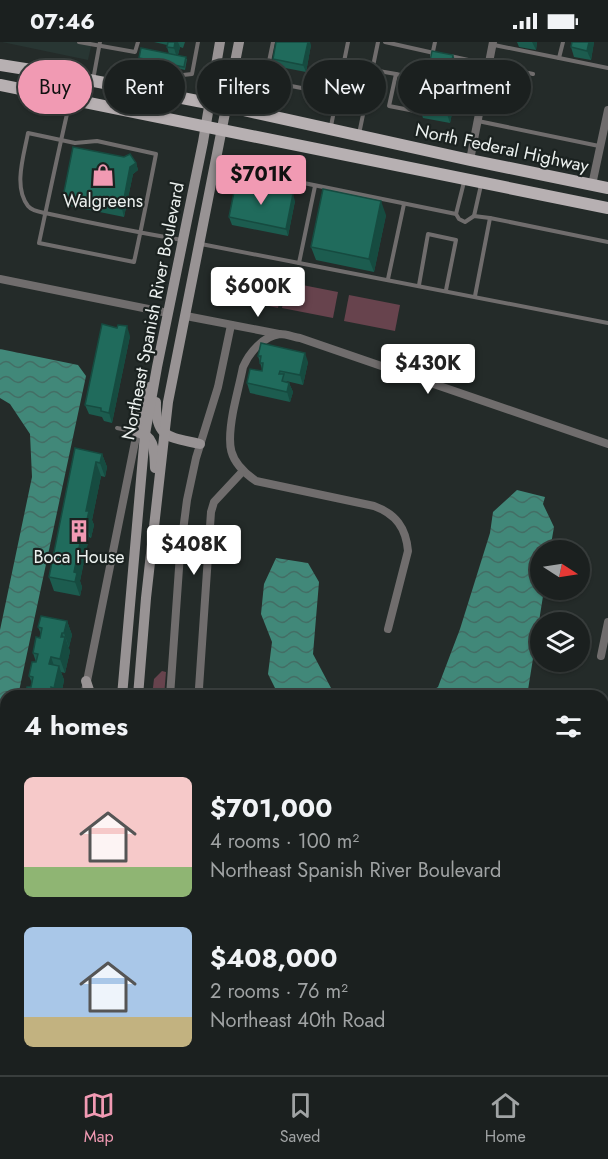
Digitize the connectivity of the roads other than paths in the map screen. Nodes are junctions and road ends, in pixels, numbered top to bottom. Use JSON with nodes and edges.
{"nodes":[{"id":1,"x":79,"y":42,"type":"edge"},
{"id":2,"x":138,"y":42,"type":"edge"},
{"id":3,"x":198,"y":42,"type":"edge"},
{"id":4,"x":220,"y":42,"type":"edge"},
{"id":5,"x":239,"y":42,"type":"edge"},
{"id":6,"x":273,"y":42,"type":"edge"},
{"id":7,"x":348,"y":42,"type":"edge"},
{"id":8,"x":378,"y":42,"type":"edge"},
{"id":9,"x":385,"y":42,"type":"edge"},
{"id":10,"x":435,"y":42,"type":"edge"},
{"id":11,"x":563,"y":42,"type":"edge"},
{"id":12,"x":493,"y":43,"type":"edge"},
{"id":13,"x":99,"y":44,"type":"edge"},
{"id":14,"x":433,"y":52,"type":"junction"},
{"id":15,"x":560,"y":58,"type":"junction"},
{"id":16,"x":217,"y":60,"type":"edge"},
{"id":17,"x":235,"y":60,"type":"edge"},
{"id":18,"x":345,"y":60,"type":"edge"},
{"id":19,"x":375,"y":60,"type":"edge"},
{"id":20,"x":431,"y":60,"type":"edge"},
{"id":21,"x":467,"y":60,"type":"edge"},
{"id":22,"x":490,"y":60,"type":"edge"},
{"id":23,"x":0,"y":65,"type":"edge"},
{"id":24,"x":18,"y":68,"type":"edge"},
{"id":25,"x":608,"y":68,"type":"edge"},
{"id":26,"x":386,"y":72,"type":"edge"},
{"id":27,"x":396,"y":74,"type":"joint"},
{"id":28,"x":185,"y":75,"type":"edge"},
{"id":29,"x":92,"y":81,"type":"joint"},
{"id":30,"x":104,"y":83,"type":"edge"},
{"id":31,"x":0,"y":85,"type":"edge"},
{"id":32,"x":303,"y":88,"type":"edge"},
{"id":33,"x":18,"y":89,"type":"edge"},
{"id":34,"x":92,"y":103,"type":"edge"},
{"id":35,"x":398,"y":108,"type":"edge"},
{"id":36,"x":608,"y":110,"type":"edge"},
{"id":37,"x":67,"y":114,"type":"edge"},
{"id":38,"x":207,"y":114,"type":"edge"},
{"id":39,"x":225,"y":114,"type":"edge"},
{"id":40,"x":259,"y":114,"type":"edge"},
{"id":41,"x":334,"y":114,"type":"edge"},
{"id":42,"x":364,"y":114,"type":"edge"},
{"id":43,"x":479,"y":114,"type":"edge"},
{"id":44,"x":478,"y":121,"type":"junction"},
{"id":45,"x":205,"y":126,"type":"junction"},
{"id":46,"x":331,"y":129,"type":"junction"},
{"id":47,"x":223,"y":130,"type":"junction"},
{"id":48,"x":359,"y":135,"type":"junction"},
{"id":49,"x":61,"y":140,"type":"junction"},
{"id":50,"x":602,"y":148,"type":"edge"},
{"id":51,"x":470,"y":160,"type":"junction"},
{"id":52,"x":504,"y":167,"type":"junction"},
{"id":53,"x":245,"y":171,"type":"dead end"},
{"id":54,"x":430,"y":172,"type":"junction"},
{"id":55,"x":465,"y":179,"type":"junction"},
{"id":56,"x":482,"y":183,"type":"junction"},
{"id":57,"x":315,"y":185,"type":"junction"},
{"id":58,"x":592,"y":185,"type":"junction"},
{"id":59,"x":608,"y":188,"type":"edge"},
{"id":60,"x":404,"y":204,"type":"junction"},
{"id":61,"x":608,"y":208,"type":"edge"},
{"id":62,"x":45,"y":213,"type":"junction"},
{"id":63,"x":456,"y":213,"type":"junction"},
{"id":64,"x":474,"y":216,"type":"junction"},
{"id":65,"x":490,"y":219,"type":"junction"},
{"id":66,"x":140,"y":233,"type":"junction"},
{"id":67,"x":182,"y":240,"type":"junction"},
{"id":68,"x":608,"y":242,"type":"edge"},
{"id":69,"x":200,"y":244,"type":"junction"},
{"id":70,"x":299,"y":262,"type":"junction"},
{"id":71,"x":0,"y":279,"type":"edge"},
{"id":72,"x":388,"y":279,"type":"junction"},
{"id":73,"x":418,"y":285,"type":"junction"},
{"id":74,"x":446,"y":290,"type":"junction"},
{"id":75,"x":475,"y":296,"type":"junction"},
{"id":76,"x":168,"y":313,"type":"junction"},
{"id":77,"x":186,"y":316,"type":"junction"},
{"id":78,"x":608,"y":323,"type":"edge"},
{"id":79,"x":231,"y":325,"type":"junction"},
{"id":80,"x":280,"y":334,"type":"junction"},
{"id":81,"x":157,"y":367,"type":"junction"},
{"id":82,"x":117,"y":428,"type":"dead end"},
{"id":83,"x":141,"y":433,"type":"junction"},
{"id":84,"x":164,"y":434,"type":"junction"},
{"id":85,"x":200,"y":444,"type":"junction"},
{"id":86,"x":608,"y":444,"type":"edge"},
{"id":87,"x":242,"y":472,"type":"junction"},
{"id":88,"x":155,"y":519,"type":"junction"},
{"id":89,"x":608,"y":622,"type":"edge"},
{"id":90,"x":388,"y":629,"type":"dead end"},
{"id":91,"x":601,"y":656,"type":"dead end"},
{"id":92,"x":86,"y":681,"type":"junction"},
{"id":93,"x":85,"y":690,"type":"edge"},
{"id":94,"x":89,"y":690,"type":"edge"},
{"id":95,"x":122,"y":690,"type":"edge"},
{"id":96,"x":139,"y":690,"type":"edge"},
{"id":97,"x":170,"y":690,"type":"edge"},
{"id":98,"x":200,"y":690,"type":"edge"}],
"edges":[{"from":1,"to":13,"type":"lane"},
{"from":2,"to":13,"type":"lane"},
{"from":3,"to":28,"type":"lane"},
{"from":4,"to":16,"type":"main road","name":"Northeast Spanish River Boulevard"},
{"from":5,"to":17,"type":"main road","name":"Northeast Spanish River Boulevard"},
{"from":6,"to":32,"type":"lane"},
{"from":7,"to":18,"type":"lane"},
{"from":8,"to":19,"type":"lane"},
{"from":9,"to":14,"type":"lane"},
{"from":10,"to":14,"type":"lane"},
{"from":11,"to":15,"type":"lane"},
{"from":12,"to":15,"type":"lane"},
{"from":12,"to":22,"type":"street"},
{"from":13,"to":29,"type":"lane"},
{"from":14,"to":20,"type":"lane"},
{"from":14,"to":21,"type":"lane"},
{"from":15,"to":25,"type":"lane"},
{"from":23,"to":24,"type":"main road","name":"North Federal Highway"},
{"from":26,"to":27,"type":"lane"},
{"from":27,"to":35,"type":"lane"},
{"from":29,"to":30,"type":"main road","name":"North Federal Highway"},
{"from":31,"to":33,"type":"main road","name":"North Federal Highway"},
{"from":34,"to":45,"type":"main road","name":"North Federal Highway"},
{"from":36,"to":50,"type":"street"},
{"from":37,"to":49,"type":"lane"},
{"from":38,"to":45,"type":"main road","name":"Northeast Spanish River Boulevard"},
{"from":39,"to":47,"type":"main road","name":"Northeast Spanish River Boulevard"},
{"from":40,"to":46,"type":"main road","name":"North Federal Highway"},
{"from":41,"to":46,"type":"lane"},
{"from":42,"to":48,"type":"lane"},
{"from":43,"to":44,"type":"street"},
{"from":44,"to":50,"type":"lane"},
{"from":44,"to":51,"type":"street"},
{"from":45,"to":47,"type":"main road","name":"North Federal Highway"},
{"from":45,"to":67,"type":"main road","name":"Northeast Spanish River Boulevard"},
{"from":46,"to":48,"type":"main road","name":"North Federal Highway"},
{"from":47,"to":54,"type":"main road","name":"North Federal Highway"},
{"from":47,"to":69,"type":"main road","name":"Northeast Spanish River Boulevard"},
{"from":48,"to":51,"type":"main road","name":"North Federal Highway"},
{"from":49,"to":62,"type":"lane"},
{"from":49,"to":62,"type":"lane"},
{"from":49,"to":66,"type":"lane"},
{"from":50,"to":58,"type":"street"},
{"from":51,"to":52,"type":"main road","name":"North Federal Highway"},
{"from":51,"to":54,"type":"main road"},
{"from":52,"to":55,"type":"main road"},
{"from":52,"to":58,"type":"main road","name":"North Federal Highway"},
{"from":53,"to":57,"type":"lane"},
{"from":54,"to":55,"type":"main road","name":"North Federal Highway"},
{"from":55,"to":56,"type":"main road","name":"North Federal Highway"},
{"from":55,"to":63,"type":"lane"},
{"from":56,"to":61,"type":"main road","name":"North Federal Highway"},
{"from":56,"to":64,"type":"lane"},
{"from":57,"to":60,"type":"lane"},
{"from":57,"to":70,"type":"lane"},
{"from":58,"to":59,"type":"main road","name":"North Federal Highway"},
{"from":60,"to":63,"type":"lane"},
{"from":60,"to":72,"type":"lane"},
{"from":62,"to":66,"type":"lane"},
{"from":62,"to":66,"type":"lane"},
{"from":63,"to":64,"type":"lane"},
{"from":64,"to":65,"type":"lane"},
{"from":65,"to":68,"type":"lane"},
{"from":65,"to":75,"type":"lane"},
{"from":66,"to":67,"type":"lane"},
{"from":67,"to":76,"type":"main road","name":"Northeast Spanish River Boulevard"},
{"from":69,"to":70,"type":"lane"},
{"from":69,"to":77,"type":"main road","name":"Northeast Spanish River Boulevard"},
{"from":70,"to":72,"type":"lane"},
{"from":71,"to":76,"type":"street"},
{"from":72,"to":73,"type":"lane"},
{"from":73,"to":74,"type":"lane"},
{"from":73,"to":74,"type":"lane"},
{"from":74,"to":75,"type":"lane"},
{"from":75,"to":78,"type":"lane"},
{"from":76,"to":81,"type":"main road","name":"Northeast Spanish River Boulevard"},
{"from":77,"to":79,"type":"street"},
{"from":77,"to":84,"type":"main road","name":"Northeast Spanish River Boulevard"},
{"from":79,"to":80,"type":"street"},
{"from":79,"to":85,"type":"street"},
{"from":80,"to":86,"type":"street"},
{"from":80,"to":87,"type":"street"},
{"from":81,"to":83,"type":"main road","name":"Northeast Spanish River Boulevard"},
{"from":81,"to":84,"type":"main road"},
{"from":82,"to":83,"type":"lane"},
{"from":83,"to":88,"type":"main road"},
{"from":83,"to":92,"type":"street","name":"Northeast Spanish River Boulevard"},
{"from":83,"to":95,"type":"main road","name":"Northeast Spanish River Boulevard"},
{"from":84,"to":85,"type":"main road"},
{"from":84,"to":88,"type":"main road","name":"Northeast Spanish River Boulevard"},
{"from":85,"to":97,"type":"street"},
{"from":87,"to":90,"type":"street"},
{"from":87,"to":98,"type":"street"},
{"from":88,"to":96,"type":"main road","name":"Northeast Spanish River Boulevard"},
{"from":89,"to":91,"type":"street"},
{"from":92,"to":93,"type":"street","name":"Northeast Spanish River Boulevard"},
{"from":92,"to":94,"type":"main road"}]}
